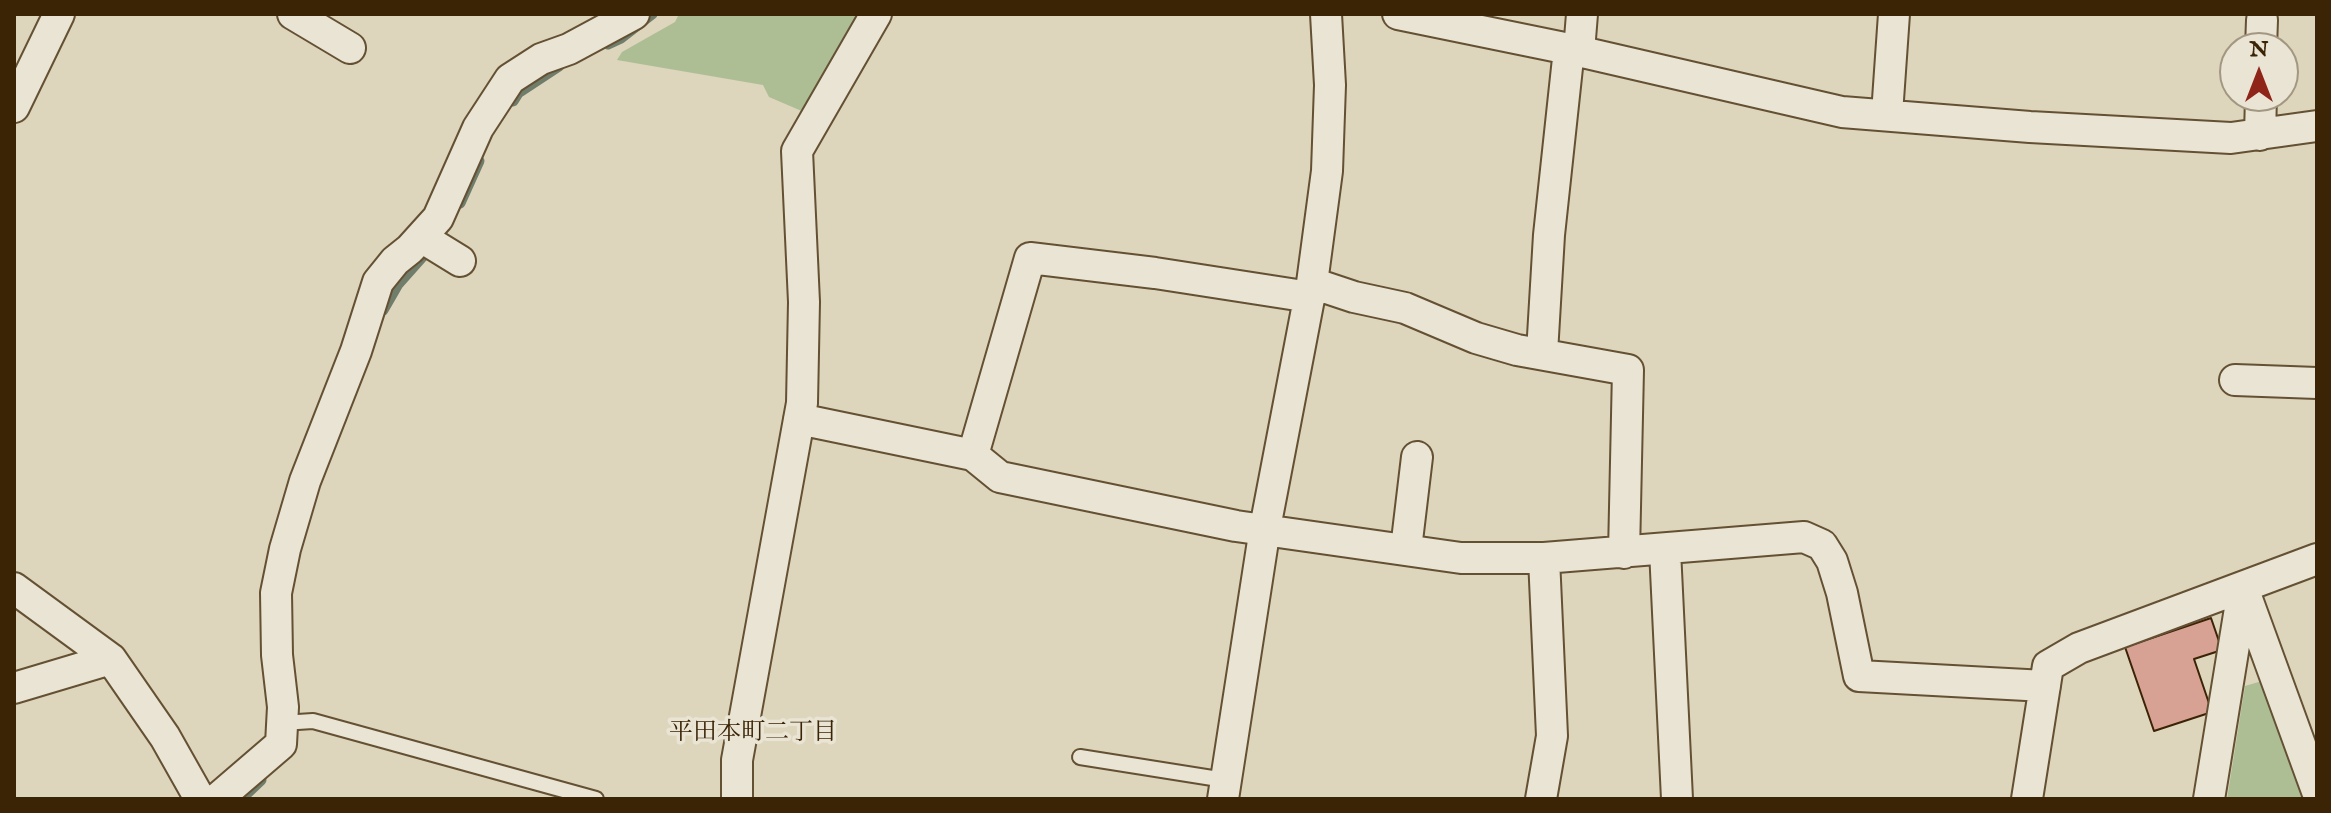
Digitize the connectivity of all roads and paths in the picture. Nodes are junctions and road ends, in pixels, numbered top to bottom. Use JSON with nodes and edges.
{"nodes":[{"id":1,"x":293,"y":14,"type":"edge"},
{"id":2,"x":634,"y":14,"type":"edge"},
{"id":3,"x":876,"y":14,"type":"edge"},
{"id":4,"x":1326,"y":14,"type":"edge"},
{"id":5,"x":1398,"y":14,"type":"edge"},
{"id":6,"x":1582,"y":14,"type":"edge"},
{"id":7,"x":1894,"y":14,"type":"edge"},
{"id":8,"x":57,"y":15,"type":"edge"},
{"id":9,"x":350,"y":48,"type":"dead end"},
{"id":10,"x":1574,"y":50,"type":"junction"},
{"id":11,"x":14,"y":107,"type":"edge"},
{"id":12,"x":2261,"y":112,"type":"edge"},
{"id":13,"x":1887,"y":114,"type":"junction"},
{"id":14,"x":2317,"y":126,"type":"edge"},
{"id":15,"x":2260,"y":135,"type":"junction"},
{"id":16,"x":421,"y":237,"type":"junction"},
{"id":17,"x":460,"y":261,"type":"dead end"},
{"id":18,"x":1311,"y":290,"type":"junction"},
{"id":19,"x":1542,"y":353,"type":"junction"},
{"id":20,"x":2235,"y":380,"type":"dead end"},
{"id":21,"x":2317,"y":383,"type":"edge"},
{"id":22,"x":799,"y":419,"type":"junction"},
{"id":23,"x":973,"y":455,"type":"junction"},
{"id":24,"x":1417,"y":457,"type":"dead end"},
{"id":25,"x":1265,"y":528,"type":"junction"},
{"id":26,"x":1406,"y":549,"type":"junction"},
{"id":27,"x":1665,"y":550,"type":"junction"},
{"id":28,"x":1624,"y":553,"type":"junction"},
{"id":29,"x":1544,"y":558,"type":"junction"},
{"id":30,"x":2317,"y":559,"type":"edge"},
{"id":31,"x":14,"y":588,"type":"edge"},
{"id":32,"x":2243,"y":588,"type":"junction"},
{"id":33,"x":111,"y":659,"type":"junction"},
{"id":34,"x":2045,"y":686,"type":"junction"},
{"id":35,"x":14,"y":688,"type":"edge"},
{"id":36,"x":283,"y":723,"type":"junction"},
{"id":37,"x":1080,"y":757,"type":"dead end"},
{"id":38,"x":1224,"y":790,"type":"edge"},
{"id":39,"x":2317,"y":791,"type":"edge"},
{"id":40,"x":200,"y":799,"type":"edge"},
{"id":41,"x":217,"y":799,"type":"edge"},
{"id":42,"x":596,"y":799,"type":"edge"},
{"id":43,"x":737,"y":799,"type":"edge"},
{"id":44,"x":1541,"y":799,"type":"edge"},
{"id":45,"x":1677,"y":799,"type":"edge"},
{"id":46,"x":2027,"y":799,"type":"edge"},
{"id":47,"x":2209,"y":799,"type":"edge"}],
"edges":[{"from":1,"to":9,"type":"street"},
{"from":2,"to":16,"type":"street"},
{"from":3,"to":22,"type":"street"},
{"from":4,"to":18,"type":"street"},
{"from":5,"to":10,"type":"street"},
{"from":6,"to":10,"type":"street"},
{"from":7,"to":13,"type":"street"},
{"from":8,"to":11,"type":"street"},
{"from":10,"to":13,"type":"street"},
{"from":10,"to":19,"type":"street"},
{"from":12,"to":15,"type":"street"},
{"from":13,"to":15,"type":"street"},
{"from":14,"to":15,"type":"street"},
{"from":16,"to":17,"type":"street"},
{"from":16,"to":36,"type":"street"},
{"from":18,"to":19,"type":"street"},
{"from":18,"to":23,"type":"street"},
{"from":18,"to":25,"type":"street"},
{"from":19,"to":28,"type":"street"},
{"from":20,"to":21,"type":"street"},
{"from":22,"to":23,"type":"street"},
{"from":22,"to":43,"type":"street"},
{"from":23,"to":25,"type":"street"},
{"from":24,"to":26,"type":"street"},
{"from":25,"to":26,"type":"street"},
{"from":25,"to":38,"type":"street"},
{"from":26,"to":29,"type":"street"},
{"from":27,"to":28,"type":"street"},
{"from":27,"to":34,"type":"street"},
{"from":27,"to":45,"type":"street"},
{"from":28,"to":29,"type":"street"},
{"from":29,"to":44,"type":"street"},
{"from":30,"to":32,"type":"street"},
{"from":31,"to":33,"type":"street"},
{"from":32,"to":34,"type":"street"},
{"from":32,"to":39,"type":"street"},
{"from":32,"to":47,"type":"street"},
{"from":33,"to":35,"type":"street"},
{"from":33,"to":40,"type":"street"},
{"from":34,"to":46,"type":"street"},
{"from":36,"to":41,"type":"street"},
{"from":36,"to":42,"type":"lane"},
{"from":37,"to":38,"type":"lane"}]}
